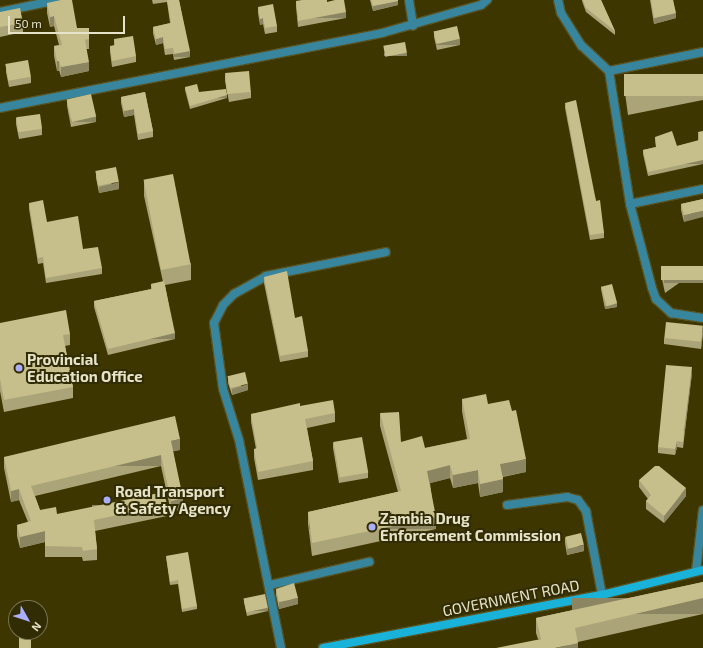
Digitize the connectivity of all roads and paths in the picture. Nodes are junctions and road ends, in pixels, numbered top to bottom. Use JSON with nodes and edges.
{"nodes":[{"id":1,"x":57,"y":0,"type":"edge"},
{"id":2,"x":409,"y":0,"type":"edge"},
{"id":3,"x":487,"y":0,"type":"edge"},
{"id":4,"x":558,"y":0,"type":"edge"},
{"id":5,"x":0,"y":12,"type":"edge"},
{"id":6,"x":413,"y":26,"type":"junction"},
{"id":7,"x":703,"y":52,"type":"edge"},
{"id":8,"x":609,"y":71,"type":"junction"},
{"id":9,"x":0,"y":108,"type":"edge"},
{"id":10,"x":703,"y":189,"type":"edge"},
{"id":11,"x":630,"y":204,"type":"junction"},
{"id":12,"x":386,"y":252,"type":"dead end"},
{"id":13,"x":703,"y":318,"type":"edge"},
{"id":14,"x":507,"y":505,"type":"dead end"},
{"id":15,"x":703,"y":510,"type":"edge"},
{"id":16,"x":369,"y":562,"type":"dead end"},
{"id":17,"x":699,"y":570,"type":"edge"},
{"id":18,"x":270,"y":585,"type":"junction"},
{"id":19,"x":602,"y":595,"type":"junction"},
{"id":20,"x":281,"y":648,"type":"edge"},
{"id":21,"x":323,"y":648,"type":"edge"}],
"edges":[{"from":1,"to":5,"type":"street"},
{"from":2,"to":6,"type":"street"},
{"from":3,"to":6,"type":"street"},
{"from":4,"to":8,"type":"street"},
{"from":6,"to":9,"type":"street"},
{"from":7,"to":8,"type":"street"},
{"from":8,"to":11,"type":"street"},
{"from":10,"to":11,"type":"street"},
{"from":11,"to":13,"type":"street"},
{"from":12,"to":18,"type":"street"},
{"from":14,"to":19,"type":"street"},
{"from":15,"to":17,"type":"street"},
{"from":16,"to":18,"type":"street"},
{"from":17,"to":19,"type":"main road","name":"GOVERNMENT ROAD"},
{"from":18,"to":20,"type":"street"},
{"from":19,"to":21,"type":"main road","name":"GOVERNMENT ROAD"}]}
